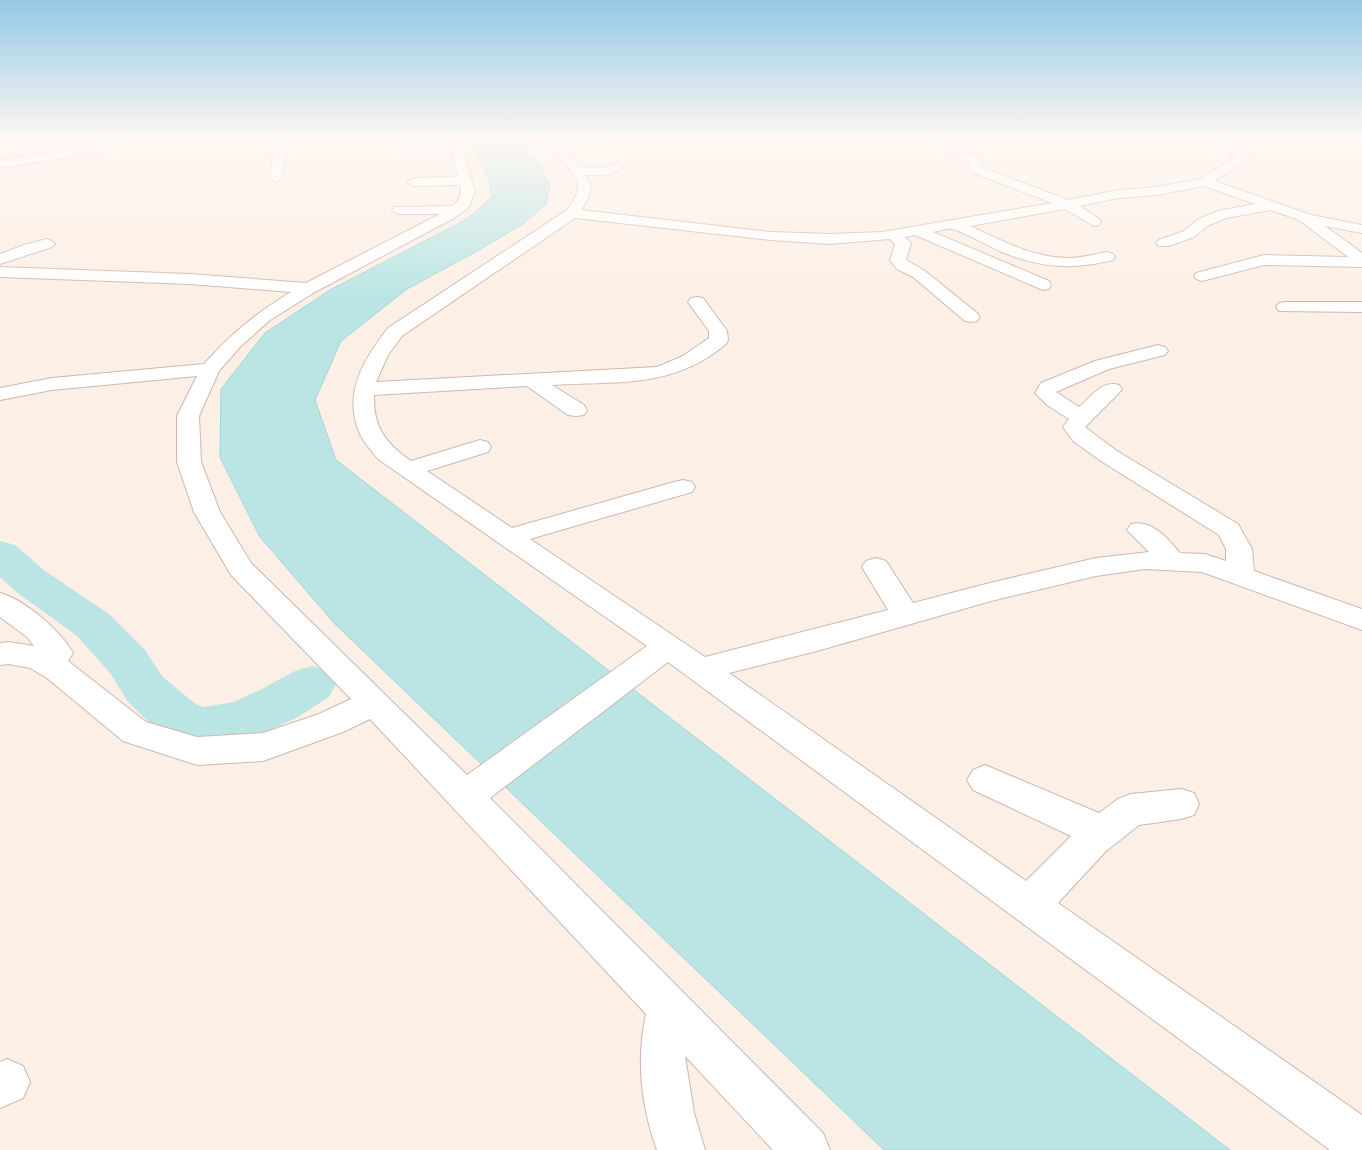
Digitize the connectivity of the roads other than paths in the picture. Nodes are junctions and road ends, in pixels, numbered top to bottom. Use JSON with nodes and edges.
{"nodes":[{"id":1,"x":468,"y":193,"type":"edge"},
{"id":2,"x":584,"y":193,"type":"edge"},
{"id":3,"x":1035,"y":193,"type":"edge"},
{"id":4,"x":1137,"y":193,"type":"edge"},
{"id":5,"x":1246,"y":193,"type":"edge"},
{"id":6,"x":1064,"y":204,"type":"junction"},
{"id":7,"x":1273,"y":206,"type":"junction"},
{"id":8,"x":572,"y":213,"type":"junction"},
{"id":9,"x":731,"y":213,"type":"dead end"},
{"id":10,"x":1304,"y":217,"type":"junction"},
{"id":11,"x":788,"y":220,"type":"dead end"},
{"id":12,"x":408,"y":221,"type":"junction"},
{"id":13,"x":1094,"y":222,"type":"dead end"},
{"id":14,"x":953,"y":224,"type":"junction"},
{"id":15,"x":1362,"y":229,"type":"edge"},
{"id":16,"x":388,"y":230,"type":"dead end"},
{"id":17,"x":725,"y":230,"type":"junction"},
{"id":18,"x":916,"y":230,"type":"junction"},
{"id":19,"x":793,"y":237,"type":"junction"},
{"id":20,"x":898,"y":238,"type":"junction"},
{"id":21,"x":1164,"y":243,"type":"dead end"},
{"id":22,"x":47,"y":244,"type":"dead end"},
{"id":23,"x":1362,"y":245,"type":"edge"},
{"id":24,"x":1346,"y":247,"type":"junction"},
{"id":25,"x":940,"y":254,"type":"dead end"},
{"id":26,"x":1107,"y":257,"type":"dead end"},
{"id":27,"x":0,"y":259,"type":"edge"},
{"id":28,"x":1362,"y":261,"type":"edge"},
{"id":29,"x":0,"y":272,"type":"edge"},
{"id":30,"x":1202,"y":276,"type":"dead end"},
{"id":31,"x":1043,"y":285,"type":"dead end"},
{"id":32,"x":309,"y":288,"type":"junction"},
{"id":33,"x":697,"y":302,"type":"dead end"},
{"id":34,"x":1285,"y":307,"type":"dead end"},
{"id":35,"x":1362,"y":307,"type":"edge"},
{"id":36,"x":971,"y":317,"type":"dead end"},
{"id":37,"x":1158,"y":351,"type":"dead end"},
{"id":38,"x":210,"y":369,"type":"junction"},
{"id":39,"x":531,"y":380,"type":"junction"},
{"id":40,"x":364,"y":389,"type":"junction"},
{"id":41,"x":1112,"y":389,"type":"dead end"},
{"id":42,"x":0,"y":394,"type":"edge"},
{"id":43,"x":576,"y":410,"type":"dead end"},
{"id":44,"x":1081,"y":417,"type":"junction"},
{"id":45,"x":480,"y":447,"type":"dead end"},
{"id":46,"x":408,"y":468,"type":"junction"},
{"id":47,"x":683,"y":487,"type":"dead end"},
{"id":48,"x":1140,"y":530,"type":"dead end"},
{"id":49,"x":508,"y":537,"type":"junction"},
{"id":50,"x":1172,"y":561,"type":"junction"},
{"id":51,"x":876,"y":567,"type":"dead end"},
{"id":52,"x":1241,"y":577,"type":"junction"},
{"id":53,"x":0,"y":603,"type":"edge"},
{"id":54,"x":906,"y":615,"type":"junction"},
{"id":55,"x":1362,"y":620,"type":"edge"},
{"id":56,"x":668,"y":646,"type":"junction"},
{"id":57,"x":0,"y":654,"type":"edge"},
{"id":58,"x":49,"y":665,"type":"junction"},
{"id":59,"x":701,"y":669,"type":"junction"},
{"id":60,"x":374,"y":702,"type":"junction"},
{"id":61,"x":985,"y":780,"type":"dead end"},
{"id":62,"x":464,"y":797,"type":"junction"},
{"id":63,"x":1181,"y":804,"type":"dead end"},
{"id":64,"x":1103,"y":831,"type":"junction"},
{"id":65,"x":1029,"y":905,"type":"junction"},
{"id":66,"x":669,"y":1008,"type":"junction"},
{"id":67,"x":1362,"y":1144,"type":"edge"},
{"id":68,"x":681,"y":1150,"type":"edge"},
{"id":69,"x":806,"y":1150,"type":"edge"}],
"edges":[{"from":1,"to":12,"type":"street"},
{"from":2,"to":8,"type":"street"},
{"from":3,"to":6,"type":"street"},
{"from":4,"to":6,"type":"street"},
{"from":5,"to":7,"type":"street"},
{"from":6,"to":13,"type":"street"},
{"from":6,"to":14,"type":"street"},
{"from":7,"to":10,"type":"street"},
{"from":7,"to":21,"type":"street"},
{"from":8,"to":17,"type":"street"},
{"from":8,"to":40,"type":"street"},
{"from":9,"to":17,"type":"street"},
{"from":10,"to":15,"type":"street"},
{"from":10,"to":24,"type":"street"},
{"from":11,"to":19,"type":"street"},
{"from":12,"to":16,"type":"street"},
{"from":12,"to":32,"type":"street"},
{"from":14,"to":18,"type":"street"},
{"from":14,"to":26,"type":"street"},
{"from":17,"to":19,"type":"street"},
{"from":18,"to":20,"type":"street"},
{"from":18,"to":31,"type":"street"},
{"from":19,"to":20,"type":"street"},
{"from":20,"to":25,"type":"street"},
{"from":20,"to":36,"type":"street"},
{"from":22,"to":27,"type":"street"},
{"from":23,"to":24,"type":"street"},
{"from":24,"to":28,"type":"street"},
{"from":28,"to":30,"type":"street"},
{"from":29,"to":32,"type":"street"},
{"from":32,"to":38,"type":"street"},
{"from":33,"to":39,"type":"street"},
{"from":34,"to":35,"type":"street"},
{"from":37,"to":44,"type":"street"},
{"from":38,"to":42,"type":"street"},
{"from":38,"to":60,"type":"street"},
{"from":39,"to":40,"type":"street"},
{"from":39,"to":43,"type":"street"},
{"from":40,"to":46,"type":"street"},
{"from":41,"to":44,"type":"street"},
{"from":44,"to":52,"type":"street"},
{"from":45,"to":46,"type":"street"},
{"from":46,"to":49,"type":"street"},
{"from":47,"to":49,"type":"street"},
{"from":48,"to":50,"type":"street"},
{"from":49,"to":56,"type":"street"},
{"from":50,"to":52,"type":"street"},
{"from":50,"to":54,"type":"street"},
{"from":51,"to":54,"type":"street"},
{"from":52,"to":55,"type":"street"},
{"from":53,"to":58,"type":"street"},
{"from":54,"to":59,"type":"street"},
{"from":56,"to":59,"type":"street"},
{"from":56,"to":62,"type":"street"},
{"from":57,"to":58,"type":"street"},
{"from":58,"to":60,"type":"street"},
{"from":59,"to":65,"type":"street"},
{"from":60,"to":62,"type":"street"},
{"from":61,"to":64,"type":"street"},
{"from":62,"to":66,"type":"street"},
{"from":63,"to":64,"type":"street"},
{"from":64,"to":65,"type":"street"},
{"from":65,"to":67,"type":"street"},
{"from":66,"to":68,"type":"street"},
{"from":66,"to":69,"type":"street"}]}
